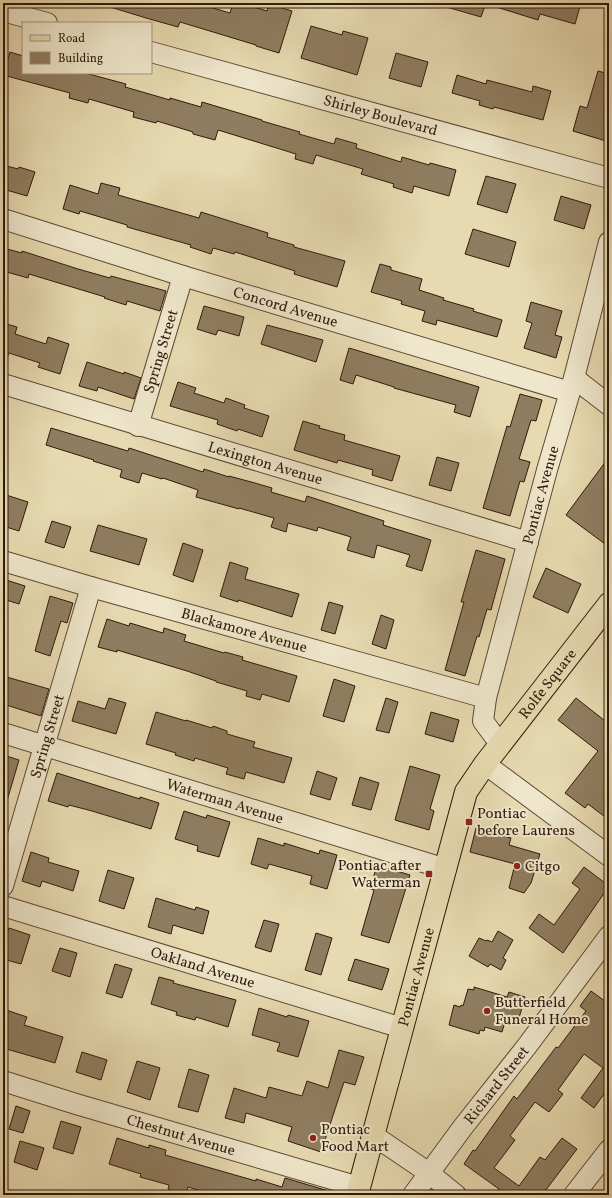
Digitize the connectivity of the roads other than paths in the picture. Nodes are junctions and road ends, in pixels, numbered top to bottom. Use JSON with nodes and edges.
{"nodes":[{"id":1,"x":3,"y":11,"type":"edge"},
{"id":2,"x":43,"y":22,"type":"edge"},
{"id":3,"x":152,"y":52,"type":"edge"},
{"id":4,"x":609,"y":178,"type":"edge"},
{"id":5,"x":3,"y":219,"type":"edge"},
{"id":6,"x":609,"y":242,"type":"edge"},
{"id":7,"x":183,"y":276,"type":"junction"},
{"id":8,"x":3,"y":384,"type":"edge"},
{"id":9,"x":572,"y":385,"type":"junction"},
{"id":10,"x":609,"y":405,"type":"edge"},
{"id":11,"x":138,"y":426,"type":"junction"},
{"id":12,"x":528,"y":542,"type":"junction"},
{"id":13,"x":3,"y":561,"type":"edge"},
{"id":14,"x":91,"y":587,"type":"junction"},
{"id":15,"x":609,"y":604,"type":"edge"},
{"id":16,"x":486,"y":698,"type":"junction"},
{"id":17,"x":3,"y":733,"type":"edge"},
{"id":18,"x":500,"y":744,"type":"junction"},
{"id":19,"x":45,"y":746,"type":"junction"},
{"id":20,"x":485,"y":764,"type":"junction"},
{"id":21,"x":609,"y":856,"type":"edge"},
{"id":22,"x":446,"y":869,"type":"junction"},
{"id":23,"x":3,"y":886,"type":"edge"},
{"id":24,"x":3,"y":906,"type":"edge"},
{"id":25,"x":609,"y":936,"type":"edge"},
{"id":26,"x":402,"y":1028,"type":"junction"},
{"id":27,"x":3,"y":1081,"type":"edge"},
{"id":28,"x":372,"y":1135,"type":"junction"},
{"id":29,"x":609,"y":1150,"type":"edge"},
{"id":30,"x":429,"y":1173,"type":"junction"},
{"id":31,"x":358,"y":1191,"type":"edge"},
{"id":32,"x":413,"y":1195,"type":"edge"},
{"id":33,"x":456,"y":1195,"type":"edge"},
{"id":34,"x":574,"y":1195,"type":"edge"}],
"edges":[{"from":1,"to":2,"type":"street"},
{"from":3,"to":4,"type":"street","name":"Shirley Boulevard"},
{"from":5,"to":7,"type":"street","name":"Concord Avenue"},
{"from":6,"to":9,"type":"street","name":"Pontiac Avenue"},
{"from":7,"to":9,"type":"street","name":"Concord Avenue"},
{"from":7,"to":11,"type":"street","name":"Spring Street"},
{"from":8,"to":11,"type":"street","name":"Lexington Avenue"},
{"from":9,"to":10,"type":"street"},
{"from":9,"to":12,"type":"street","name":"Pontiac Avenue"},
{"from":11,"to":12,"type":"street","name":"Lexington Avenue"},
{"from":12,"to":16,"type":"street","name":"Pontiac Avenue"},
{"from":13,"to":14,"type":"street","name":"Blackamore Avenue"},
{"from":14,"to":16,"type":"street","name":"Blackamore Avenue"},
{"from":14,"to":19,"type":"street","name":"Spring Street"},
{"from":15,"to":18,"type":"main road","name":"Rolfe Square"},
{"from":16,"to":18,"type":"street","name":"Pontiac Avenue"},
{"from":17,"to":19,"type":"street","name":"Waterman Avenue"},
{"from":18,"to":20,"type":"main road","name":"Rolfe Square"},
{"from":19,"to":22,"type":"street","name":"Waterman Avenue"},
{"from":19,"to":23,"type":"street","name":"Spring Street"},
{"from":20,"to":21,"type":"street"},
{"from":20,"to":22,"type":"main road","name":"Pontiac Avenue"},
{"from":22,"to":26,"type":"main road","name":"Pontiac Avenue"},
{"from":24,"to":26,"type":"street","name":"Oakland Avenue"},
{"from":25,"to":30,"type":"street","name":"Richard Street"},
{"from":26,"to":28,"type":"main road","name":"Pontiac Avenue"},
{"from":27,"to":31,"type":"street","name":"Chestnut Avenue"},
{"from":28,"to":30,"type":"street"},
{"from":28,"to":31,"type":"main road","name":"Pontiac Avenue"},
{"from":29,"to":34,"type":"street"},
{"from":30,"to":32,"type":"street","name":"Richard Street"},
{"from":30,"to":33,"type":"street"}]}
